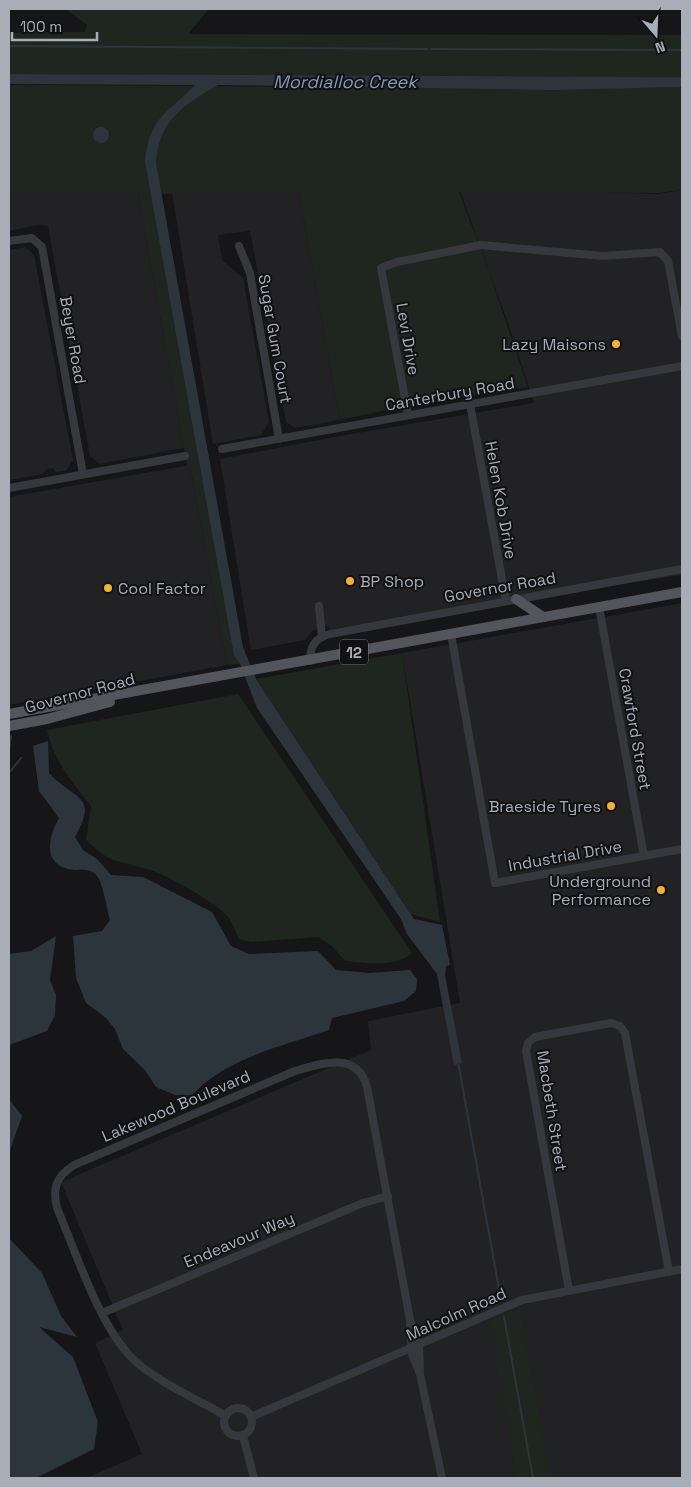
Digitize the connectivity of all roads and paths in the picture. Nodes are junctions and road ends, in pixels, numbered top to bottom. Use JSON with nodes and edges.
{"nodes":[{"id":1,"x":9,"y":241,"type":"edge"},
{"id":2,"x":239,"y":246,"type":"dead end"},
{"id":3,"x":682,"y":336,"type":"edge"},
{"id":4,"x":682,"y":366,"type":"edge"},
{"id":5,"x":470,"y":404,"type":"junction"},
{"id":6,"x":408,"y":415,"type":"junction"},
{"id":7,"x":279,"y":439,"type":"junction"},
{"id":8,"x":222,"y":449,"type":"dead end"},
{"id":9,"x":185,"y":456,"type":"dead end"},
{"id":10,"x":83,"y":474,"type":"junction"},
{"id":11,"x":9,"y":488,"type":"edge"},
{"id":12,"x":682,"y":569,"type":"edge"},
{"id":13,"x":682,"y":592,"type":"edge"},
{"id":14,"x":511,"y":600,"type":"junction"},
{"id":15,"x":319,"y":606,"type":"dead end"},
{"id":16,"x":599,"y":607,"type":"junction"},
{"id":17,"x":321,"y":617,"type":"junction"},
{"id":18,"x":543,"y":617,"type":"junction"},
{"id":19,"x":330,"y":634,"type":"junction"},
{"id":20,"x":451,"y":634,"type":"junction"},
{"id":21,"x":322,"y":637,"type":"junction"},
{"id":22,"x":310,"y":661,"type":"junction"},
{"id":23,"x":158,"y":687,"type":"junction"},
{"id":24,"x":9,"y":714,"type":"edge"},
{"id":25,"x":9,"y":726,"type":"edge"},
{"id":26,"x":682,"y":849,"type":"edge"},
{"id":27,"x":644,"y":856,"type":"junction"},
{"id":28,"x":388,"y":1196,"type":"junction"},
{"id":29,"x":682,"y":1269,"type":"edge"},
{"id":30,"x":669,"y":1272,"type":"junction"},
{"id":31,"x":569,"y":1290,"type":"junction"},
{"id":32,"x":102,"y":1313,"type":"junction"},
{"id":33,"x":410,"y":1320,"type":"junction"},
{"id":34,"x":419,"y":1345,"type":"junction"},
{"id":35,"x":411,"y":1349,"type":"junction"},
{"id":36,"x":420,"y":1374,"type":"junction"},
{"id":37,"x":226,"y":1416,"type":"junction"},
{"id":38,"x":251,"y":1417,"type":"junction"},
{"id":39,"x":242,"y":1436,"type":"junction"},
{"id":40,"x":254,"y":1478,"type":"edge"},
{"id":41,"x":442,"y":1478,"type":"edge"}],
"edges":[{"from":1,"to":10,"type":"street","name":"Beyer Road"},
{"from":2,"to":7,"type":"street","name":"Sugar Gum Court"},
{"from":3,"to":6,"type":"street","name":"Levi Drive"},
{"from":4,"to":5,"type":"street","name":"Canterbury Road"},
{"from":5,"to":6,"type":"street","name":"Canterbury Road"},
{"from":5,"to":14,"type":"street","name":"Helen Kob Drive"},
{"from":6,"to":7,"type":"street","name":"Canterbury Road"},
{"from":7,"to":8,"type":"street","name":"Canterbury Road"},
{"from":9,"to":10,"type":"street"},
{"from":10,"to":11,"type":"street"},
{"from":12,"to":14,"type":"street","name":"Governor Road"},
{"from":13,"to":16,"type":"main road","name":"Governor Road","number":"12"},
{"from":14,"to":18,"type":"main road"},
{"from":14,"to":19,"type":"street","name":"Governor Road"},
{"from":15,"to":17,"type":"street"},
{"from":16,"to":18,"type":"main road","name":"Governor Road","number":"12"},
{"from":16,"to":27,"type":"street","name":"Crawford Street"},
{"from":17,"to":19,"type":"street"},
{"from":17,"to":21,"type":"street"},
{"from":18,"to":20,"type":"main road","name":"Governor Road","number":"12"},
{"from":19,"to":21,"type":"street","name":"Governor Road"},
{"from":20,"to":22,"type":"main road","name":"Governor Road","number":"12"},
{"from":20,"to":27,"type":"street","name":"Industrial Drive"},
{"from":21,"to":22,"type":"street"},
{"from":22,"to":23,"type":"main road","name":"Governor Road","number":"12"},
{"from":23,"to":24,"type":"main road","name":"Governor Road","number":"12"},
{"from":23,"to":25,"type":"main road","name":"Governor Road","number":"12"},
{"from":26,"to":27,"type":"street","name":"Industrial Drive"},
{"from":28,"to":32,"type":"street","name":"Endeavour Way"},
{"from":28,"to":32,"type":"street","name":"Lakewood Boulevard"},
{"from":28,"to":33,"type":"street","name":"Lakewood Boulevard"},
{"from":29,"to":30,"type":"street","name":"Malcolm Road"},
{"from":30,"to":31,"type":"street","name":"Malcolm Road"},
{"from":30,"to":31,"type":"street","name":"Macbeth Street"},
{"from":31,"to":34,"type":"street","name":"Malcolm Road"},
{"from":32,"to":37,"type":"street","name":"Lakewood Boulevard"},
{"from":33,"to":34,"type":"street","name":"Lakewood Boulevard"},
{"from":33,"to":35,"type":"street","name":"Lakewood Boulevard"},
{"from":34,"to":35,"type":"street","name":"Malcolm Road"},
{"from":34,"to":36,"type":"street","name":"Lakewood Boulevard"},
{"from":35,"to":36,"type":"street","name":"Lakewood Boulevard"},
{"from":35,"to":38,"type":"street","name":"Malcolm Road"},
{"from":36,"to":41,"type":"street"},
{"from":37,"to":38,"type":"street"},
{"from":37,"to":39,"type":"street"},
{"from":38,"to":39,"type":"street"},
{"from":39,"to":40,"type":"street"}]}
